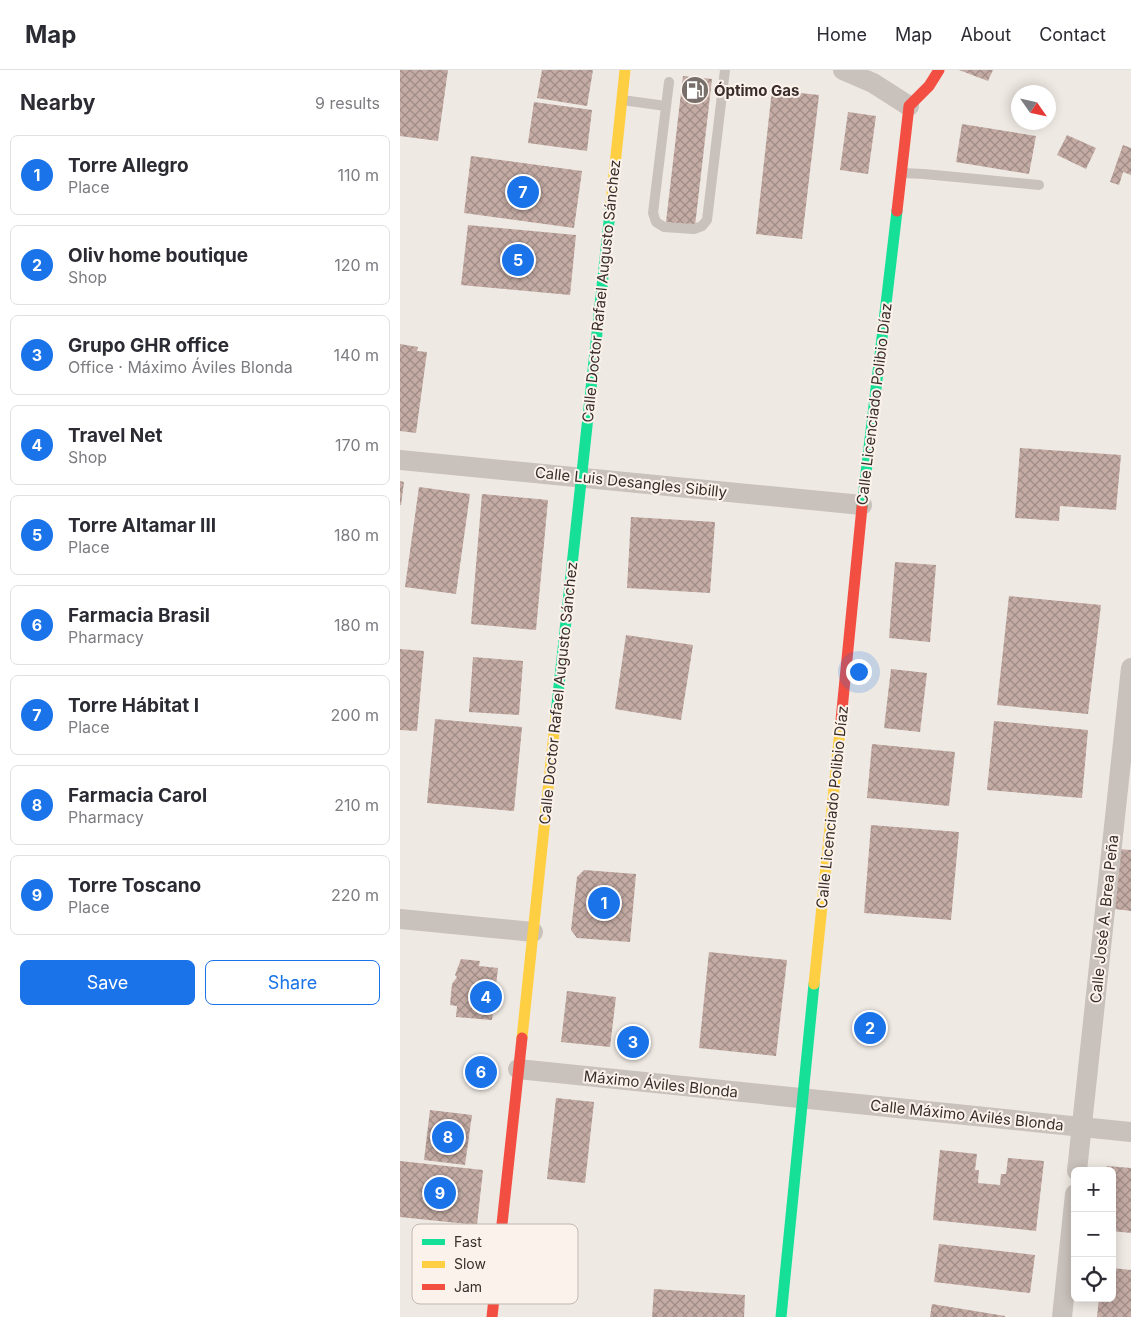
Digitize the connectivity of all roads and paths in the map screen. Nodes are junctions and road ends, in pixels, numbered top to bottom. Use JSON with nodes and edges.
{"nodes":[{"id":1,"x":625,"y":70,"type":"edge"},
{"id":2,"x":725,"y":70,"type":"edge"},
{"id":3,"x":843,"y":70,"type":"edge"},
{"id":4,"x":939,"y":70,"type":"edge"},
{"id":5,"x":669,"y":82,"type":"dead end"},
{"id":6,"x":622,"y":100,"type":"junction"},
{"id":7,"x":666,"y":106,"type":"junction"},
{"id":8,"x":909,"y":106,"type":"junction"},
{"id":9,"x":901,"y":173,"type":"junction"},
{"id":10,"x":1039,"y":186,"type":"dead end"},
{"id":11,"x":400,"y":460,"type":"edge"},
{"id":12,"x":580,"y":477,"type":"junction"},
{"id":13,"x":862,"y":504,"type":"junction"},
{"id":14,"x":1131,"y":668,"type":"edge"},
{"id":15,"x":400,"y":920,"type":"edge"},
{"id":16,"x":533,"y":932,"type":"junction"},
{"id":17,"x":518,"y":1069,"type":"junction"},
{"id":18,"x":804,"y":1098,"type":"junction"},
{"id":19,"x":1082,"y":1127,"type":"junction"},
{"id":20,"x":1131,"y":1132,"type":"edge"},
{"id":21,"x":1077,"y":1167,"type":"edge"},
{"id":22,"x":1074,"y":1212,"type":"edge"},
{"id":23,"x":502,"y":1224,"type":"edge"},
{"id":24,"x":1071,"y":1257,"type":"edge"},
{"id":25,"x":1071,"y":1260,"type":"edge"},
{"id":26,"x":493,"y":1304,"type":"edge"},
{"id":27,"x":492,"y":1317,"type":"edge"},
{"id":28,"x":781,"y":1317,"type":"edge"},
{"id":29,"x":1062,"y":1317,"type":"edge"}],
"edges":[{"from":1,"to":6,"type":"street","name":"Calle Doctor Rafael Augusto Sánchez"},
{"from":2,"to":7,"type":"lane"},
{"from":3,"to":8,"type":"street"},
{"from":4,"to":8,"type":"street"},
{"from":5,"to":7,"type":"lane"},
{"from":6,"to":7,"type":"lane"},
{"from":6,"to":12,"type":"street","name":"Calle Doctor Rafael Augusto Sánchez"},
{"from":8,"to":9,"type":"street","name":"Calle Licenciado Polibio Díaz"},
{"from":9,"to":10,"type":"lane"},
{"from":9,"to":13,"type":"street","name":"Calle Licenciado Polibio Díaz"},
{"from":11,"to":12,"type":"street","name":"Calle Luis Desangles Sibilly"},
{"from":12,"to":13,"type":"street","name":"Calle Luis Desangles Sibilly"},
{"from":12,"to":16,"type":"street","name":"Calle Doctor Rafael Augusto Sánchez"},
{"from":13,"to":18,"type":"street","name":"Calle Licenciado Polibio Díaz"},
{"from":14,"to":19,"type":"street","name":"Calle José A. Brea Peña"},
{"from":15,"to":16,"type":"street"},
{"from":16,"to":17,"type":"street","name":"Calle Doctor Rafael Augusto Sánchez"},
{"from":17,"to":18,"type":"street","name":"Máximo Áviles Blonda"},
{"from":17,"to":23,"type":"street","name":"Calle Doctor Rafael Augusto Sánchez"},
{"from":18,"to":19,"type":"street","name":"Calle Máximo Avilés Blonda"},
{"from":18,"to":28,"type":"street","name":"Calle Licenciado Polibio Díaz"},
{"from":19,"to":20,"type":"street","name":"Calle Máximo Avilés Blonda"},
{"from":19,"to":21,"type":"street","name":"Calle José A. Brea Peña"},
{"from":22,"to":24,"type":"street"},
{"from":25,"to":29,"type":"street"},
{"from":26,"to":27,"type":"street","name":"Calle Doctor Rafael Augusto Sánchez"}]}
